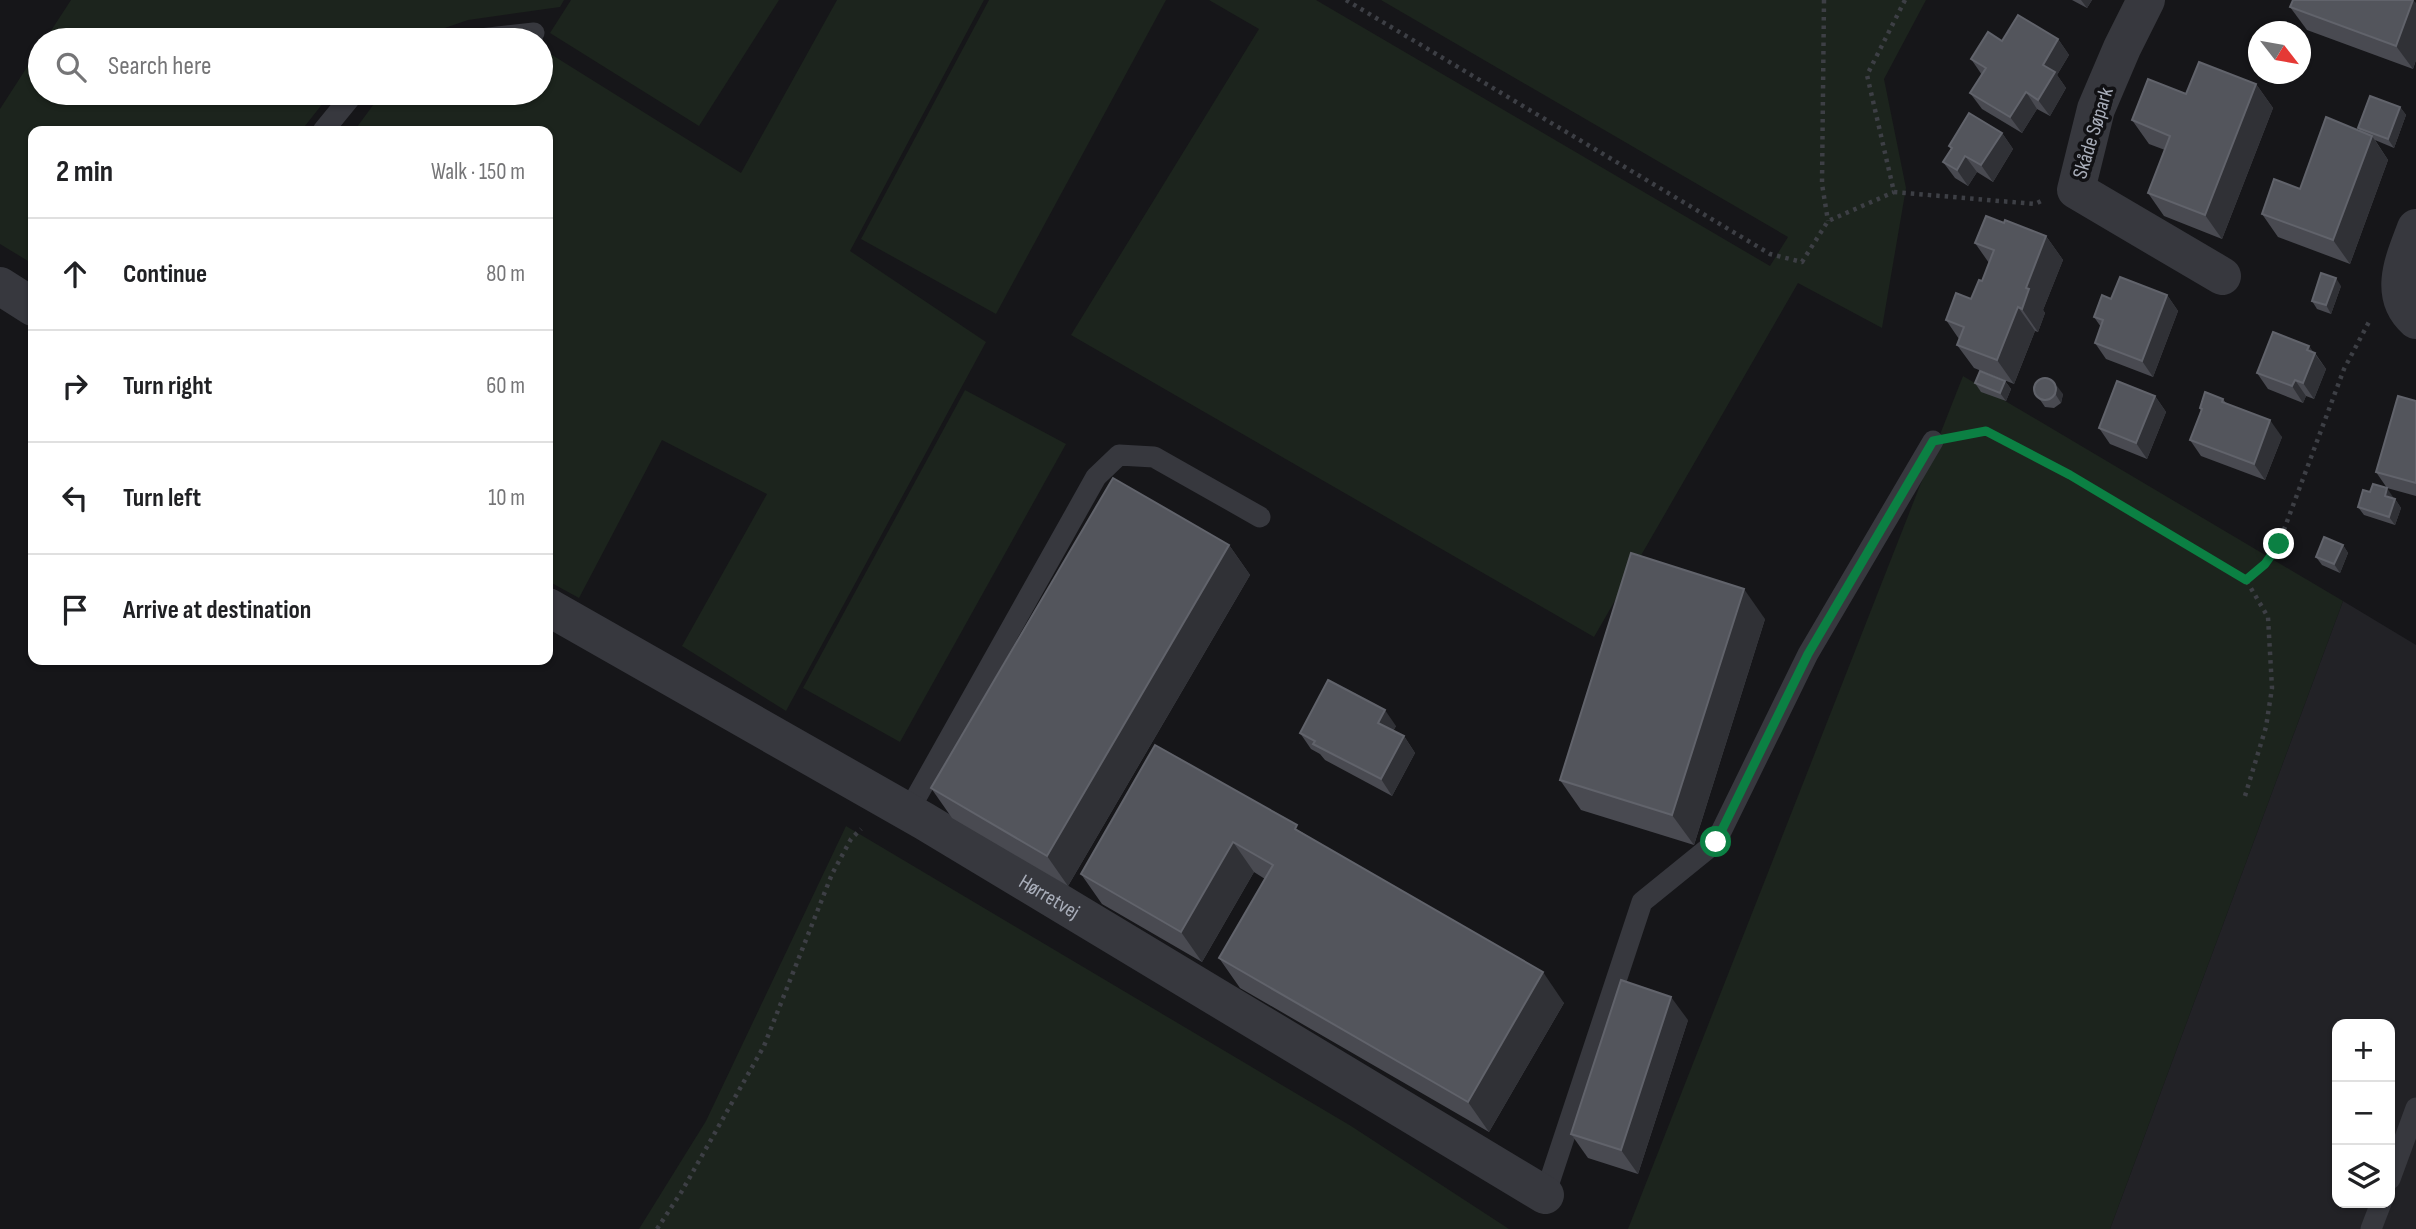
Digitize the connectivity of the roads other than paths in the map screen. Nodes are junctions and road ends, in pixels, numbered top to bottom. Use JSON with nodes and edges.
{"nodes":[{"id":1,"x":2146,"y":0,"type":"edge"},
{"id":2,"x":344,"y":105,"type":"edge"},
{"id":3,"x":327,"y":126,"type":"edge"},
{"id":4,"x":2416,"y":228,"type":"edge"},
{"id":5,"x":2222,"y":276,"type":"dead end"},
{"id":6,"x":0,"y":286,"type":"edge"},
{"id":7,"x":28,"y":304,"type":"edge"},
{"id":8,"x":2416,"y":320,"type":"edge"},
{"id":9,"x":1933,"y":441,"type":"road end"},
{"id":10,"x":1260,"y":517,"type":"dead end"},
{"id":11,"x":553,"y":610,"type":"edge"},
{"id":12,"x":899,"y":807,"type":"junction"},
{"id":13,"x":2416,"y":1108,"type":"edge"},
{"id":14,"x":2395,"y":1165,"type":"edge"},
{"id":15,"x":1545,"y":1195,"type":"joint"},
{"id":16,"x":2379,"y":1208,"type":"edge"},
{"id":17,"x":2371,"y":1229,"type":"edge"}],
"edges":[{"from":1,"to":5,"type":"street","name":"Skåde Søpark"},
{"from":2,"to":3,"type":"lane"},
{"from":4,"to":8,"type":"street"},
{"from":6,"to":7,"type":"street"},
{"from":9,"to":15,"type":"lane"},
{"from":10,"to":12,"type":"lane"},
{"from":11,"to":12,"type":"street","name":"Hørretvej"},
{"from":12,"to":15,"type":"street","name":"Hørretvej"},
{"from":13,"to":14,"type":"lane"},
{"from":16,"to":17,"type":"lane"}]}
